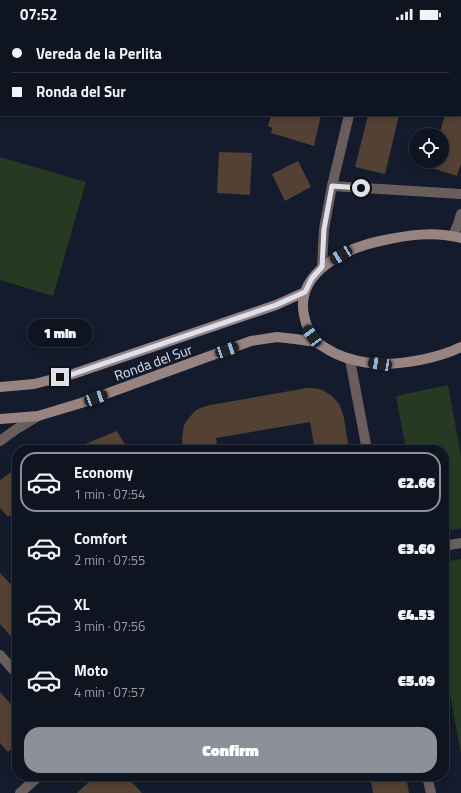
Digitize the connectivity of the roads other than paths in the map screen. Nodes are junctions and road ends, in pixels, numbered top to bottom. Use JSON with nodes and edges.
{"nodes":[{"id":1,"x":349,"y":116,"type":"edge"},
{"id":2,"x":332,"y":186,"type":"junction"},
{"id":3,"x":461,"y":194,"type":"edge"},
{"id":4,"x":461,"y":214,"type":"edge"},
{"id":5,"x":457,"y":237,"type":"edge"},
{"id":6,"x":322,"y":267,"type":"junction"},
{"id":7,"x":305,"y":292,"type":"junction"},
{"id":8,"x":316,"y":342,"type":"junction"},
{"id":9,"x":461,"y":347,"type":"edge"},
{"id":10,"x":350,"y":360,"type":"junction"},
{"id":11,"x":0,"y":387,"type":"edge"},
{"id":12,"x":38,"y":416,"type":"junction"},
{"id":13,"x":0,"y":419,"type":"edge"},
{"id":14,"x":0,"y":441,"type":"edge"},
{"id":15,"x":366,"y":445,"type":"edge"},
{"id":16,"x":461,"y":542,"type":"edge"},
{"id":17,"x":449,"y":545,"type":"edge"},
{"id":18,"x":0,"y":656,"type":"edge"},
{"id":19,"x":12,"y":669,"type":"edge"},
{"id":20,"x":33,"y":781,"type":"edge"},
{"id":21,"x":428,"y":781,"type":"edge"},
{"id":22,"x":20,"y":793,"type":"edge"},
{"id":23,"x":431,"y":793,"type":"edge"}],
"edges":[{"from":1,"to":2,"type":"street"},
{"from":2,"to":3,"type":"street"},
{"from":2,"to":6,"type":"street"},
{"from":4,"to":5,"type":"street"},
{"from":5,"to":6,"type":"main road","name":"Ronda del Sur"},
{"from":6,"to":7,"type":"main road","name":"Ronda del Sur"},
{"from":7,"to":8,"type":"main road","name":"Ronda del Sur"},
{"from":7,"to":11,"type":"main road","name":"Ronda del Sur"},
{"from":8,"to":10,"type":"main road","name":"Ronda del Sur"},
{"from":8,"to":12,"type":"main road","name":"Ronda del Sur"},
{"from":9,"to":10,"type":"main road","name":"Ronda del Sur"},
{"from":10,"to":15,"type":"street"},
{"from":12,"to":13,"type":"main road","name":"Ronda del Sur"},
{"from":12,"to":14,"type":"street"},
{"from":16,"to":17,"type":"street"},
{"from":18,"to":19,"type":"street"},
{"from":20,"to":22,"type":"street"},
{"from":21,"to":23,"type":"street"}]}
